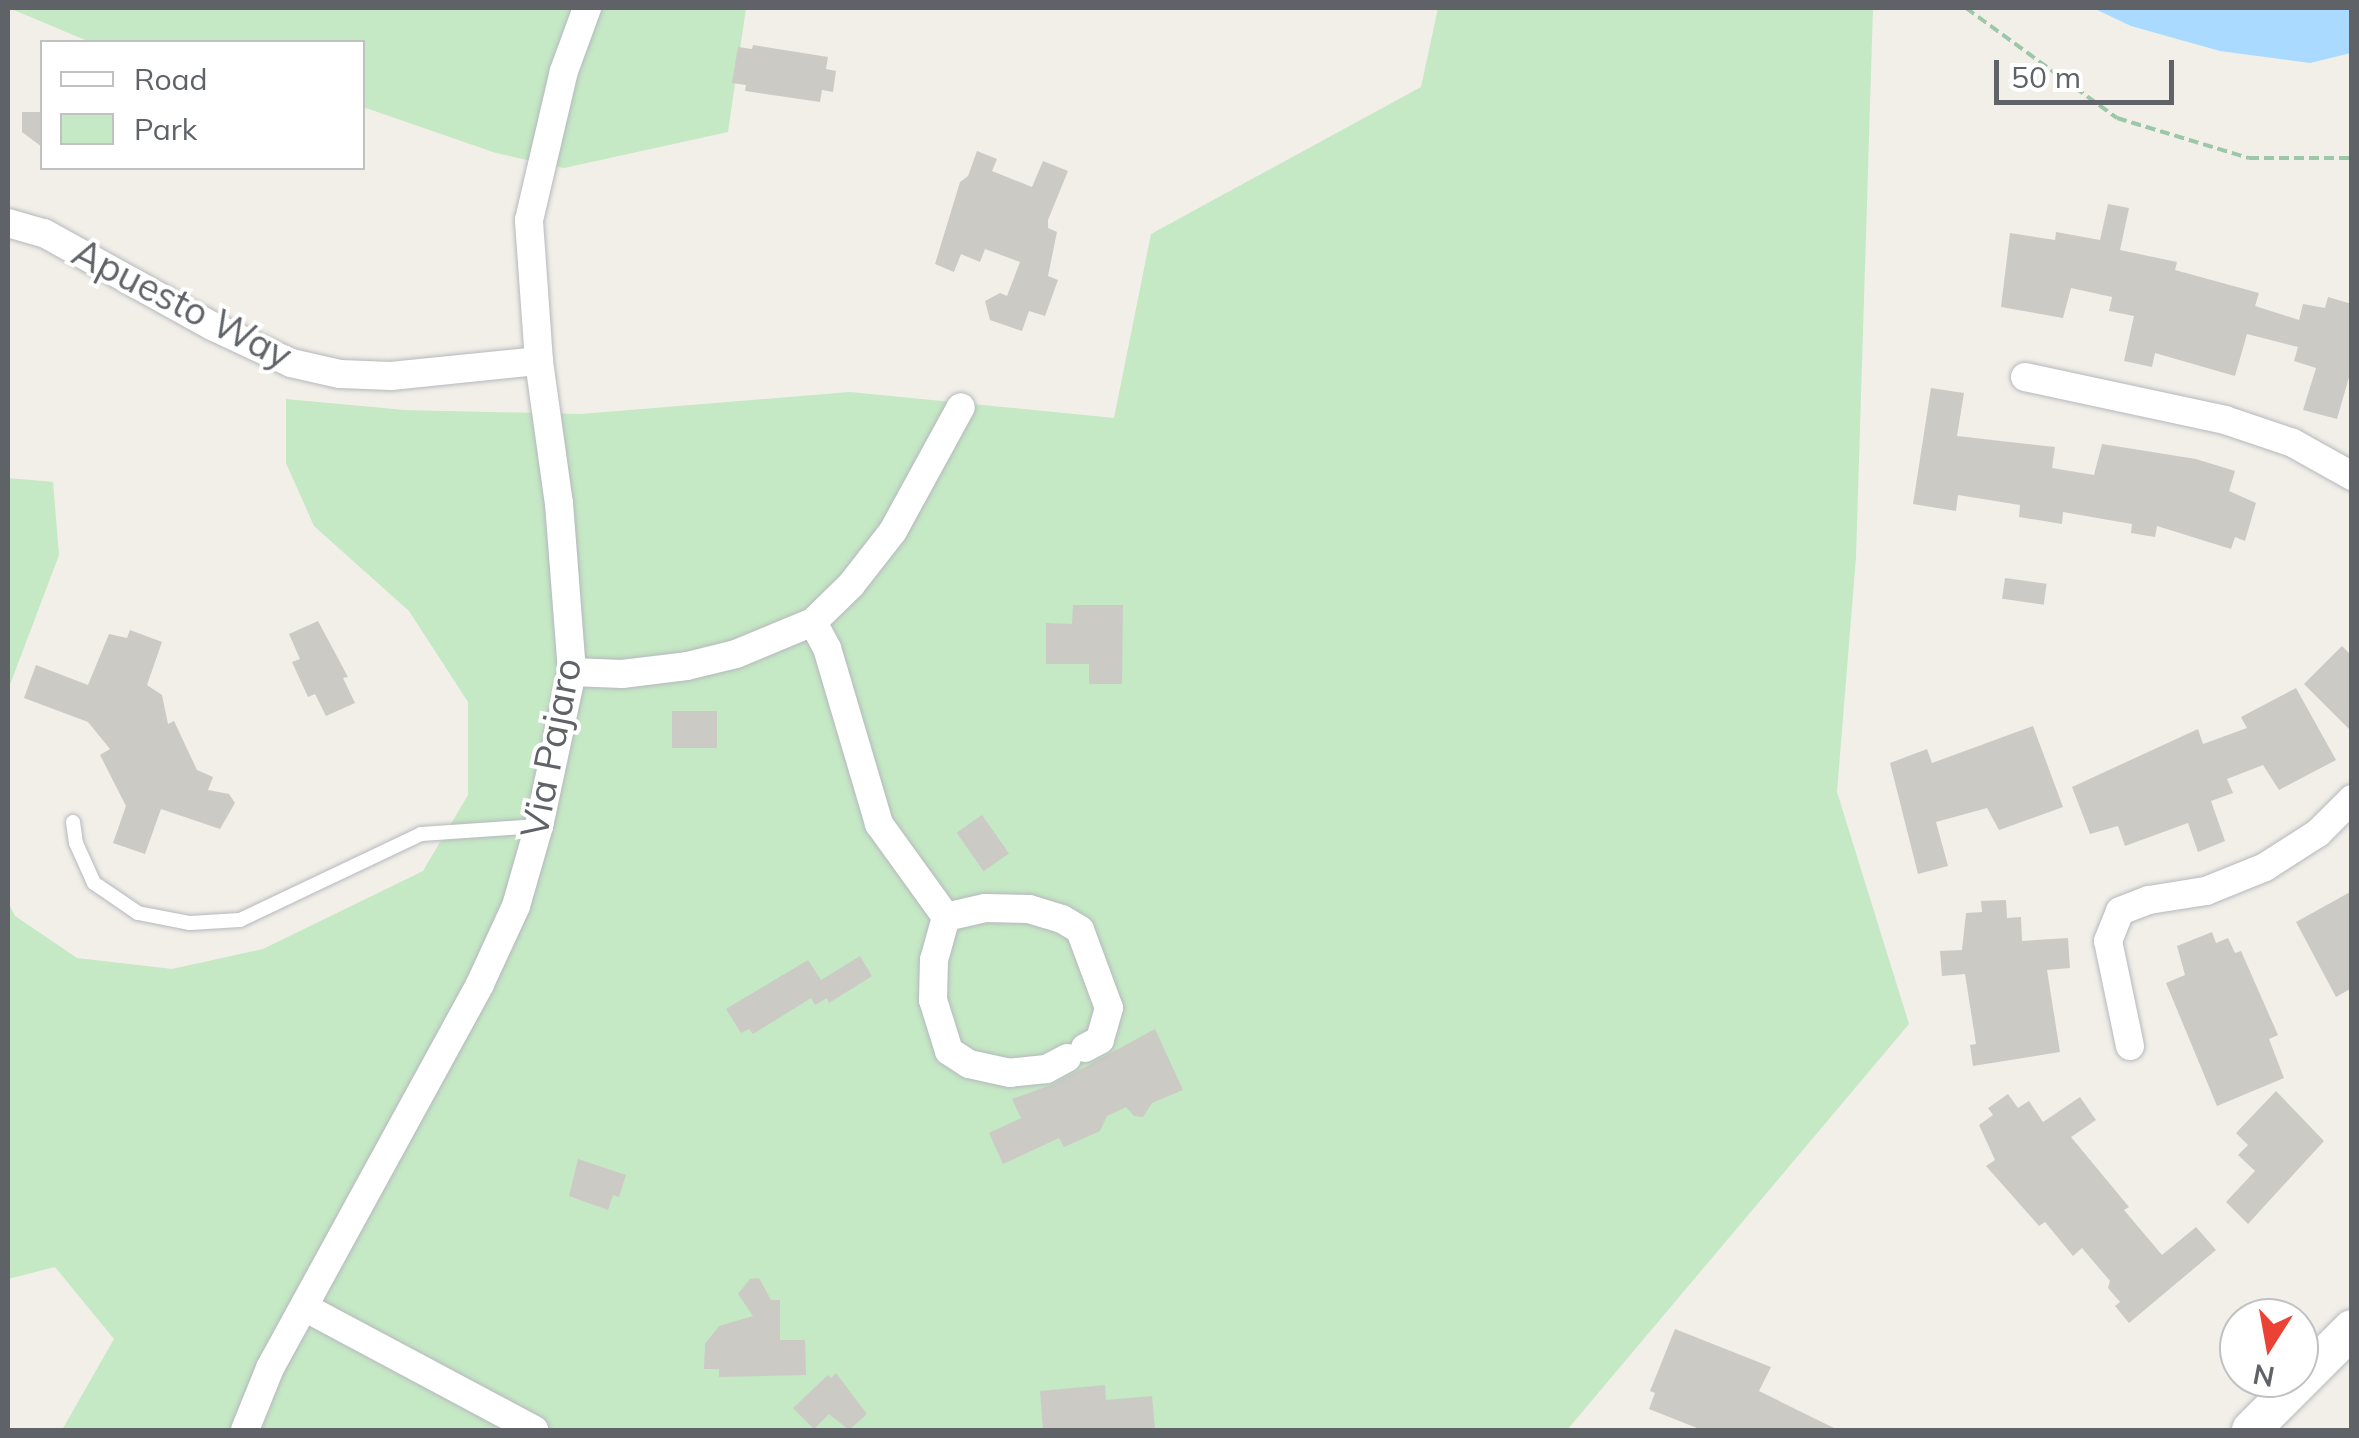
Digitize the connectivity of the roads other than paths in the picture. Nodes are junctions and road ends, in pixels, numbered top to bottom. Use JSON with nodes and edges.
{"nodes":[{"id":1,"x":587,"y":8,"type":"edge"},
{"id":2,"x":8,"y":223,"type":"edge"},
{"id":3,"x":539,"y":362,"type":"junction"},
{"id":4,"x":2026,"y":377,"type":"dead end"},
{"id":5,"x":961,"y":407,"type":"dead end"},
{"id":6,"x":2352,"y":476,"type":"edge"},
{"id":7,"x":813,"y":622,"type":"junction"},
{"id":8,"x":572,"y":672,"type":"junction"},
{"id":9,"x":2352,"y":799,"type":"edge"},
{"id":10,"x":73,"y":822,"type":"dead end"},
{"id":11,"x":539,"y":826,"type":"junction"},
{"id":12,"x":946,"y":917,"type":"junction"},
{"id":13,"x":2130,"y":1046,"type":"dead end"},
{"id":14,"x":304,"y":1307,"type":"junction"},
{"id":15,"x":2352,"y":1329,"type":"edge"},
{"id":16,"x":245,"y":1430,"type":"edge"},
{"id":17,"x":534,"y":1430,"type":"edge"},
{"id":18,"x":2251,"y":1430,"type":"edge"}],
"edges":[{"from":1,"to":3,"type":"street","name":"Via Pajaro"},
{"from":2,"to":3,"type":"street","name":"Apuesto Way"},
{"from":3,"to":8,"type":"street","name":"Via Pajaro"},
{"from":4,"to":6,"type":"street"},
{"from":5,"to":7,"type":"street"},
{"from":7,"to":8,"type":"street"},
{"from":7,"to":12,"type":"street"},
{"from":8,"to":11,"type":"street","name":"Via Pajaro"},
{"from":9,"to":13,"type":"street"},
{"from":10,"to":11,"type":"lane"},
{"from":11,"to":14,"type":"street","name":"Via Pajaro"},
{"from":12,"to":12,"type":"street"},
{"from":14,"to":16,"type":"street","name":"Via Pajaro"},
{"from":14,"to":17,"type":"street"},
{"from":15,"to":18,"type":"street"}]}
